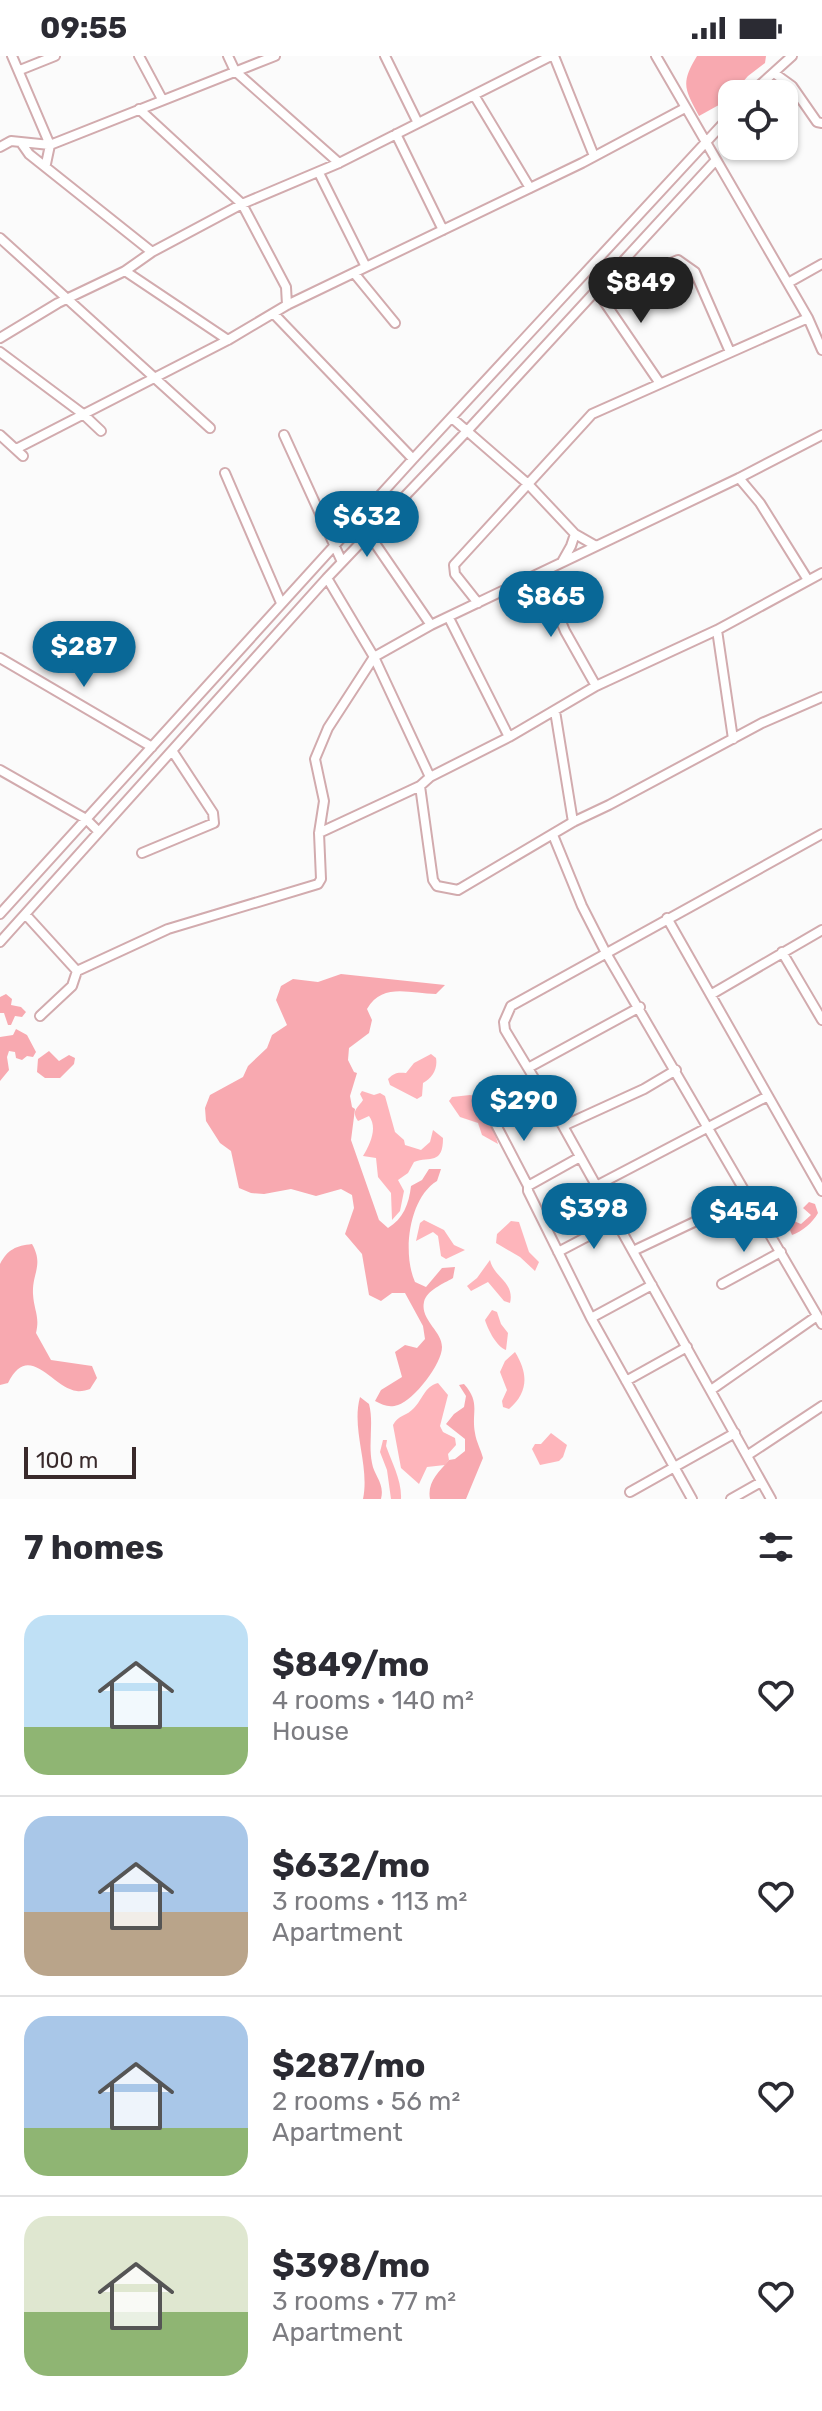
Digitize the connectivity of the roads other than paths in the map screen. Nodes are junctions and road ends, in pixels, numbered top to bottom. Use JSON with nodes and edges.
{"nodes":[{"id":1,"x":12,"y":56,"type":"edge"},
{"id":2,"x":55,"y":56,"type":"edge"},
{"id":3,"x":139,"y":56,"type":"edge"},
{"id":4,"x":228,"y":56,"type":"edge"},
{"id":5,"x":275,"y":56,"type":"edge"},
{"id":6,"x":385,"y":56,"type":"edge"},
{"id":7,"x":552,"y":56,"type":"edge"},
{"id":8,"x":656,"y":56,"type":"edge"},
{"id":9,"x":793,"y":56,"type":"edge"},
{"id":10,"x":20,"y":70,"type":"junction"},
{"id":11,"x":235,"y":71,"type":"junction"},
{"id":12,"x":774,"y":73,"type":"junction"},
{"id":13,"x":766,"y":80,"type":"edge"},
{"id":14,"x":474,"y":95,"type":"junction"},
{"id":15,"x":162,"y":99,"type":"junction"},
{"id":16,"x":685,"y":108,"type":"junction"},
{"id":17,"x":139,"y":109,"type":"junction"},
{"id":18,"x":418,"y":123,"type":"junction"},
{"id":19,"x":822,"y":123,"type":"edge"},
{"id":20,"x":718,"y":129,"type":"edge"},
{"id":21,"x":396,"y":134,"type":"junction"},
{"id":22,"x":0,"y":137,"type":"edge"},
{"id":23,"x":11,"y":141,"type":"junction"},
{"id":24,"x":705,"y":143,"type":"junction"},
{"id":25,"x":22,"y":144,"type":"junction"},
{"id":26,"x":50,"y":145,"type":"junction"},
{"id":27,"x":0,"y":147,"type":"edge"},
{"id":28,"x":594,"y":156,"type":"junction"},
{"id":29,"x":716,"y":160,"type":"junction"},
{"id":30,"x":339,"y":163,"type":"junction"},
{"id":31,"x":46,"y":164,"type":"junction"},
{"id":32,"x":319,"y":173,"type":"junction"},
{"id":33,"x":530,"y":188,"type":"junction"},
{"id":34,"x":242,"y":204,"type":"junction"},
{"id":35,"x":443,"y":230,"type":"junction"},
{"id":36,"x":0,"y":238,"type":"edge"},
{"id":37,"x":152,"y":252,"type":"junction"},
{"id":38,"x":822,"y":264,"type":"edge"},
{"id":39,"x":366,"y":267,"type":"junction"},
{"id":40,"x":125,"y":271,"type":"junction"},
{"id":41,"x":354,"y":273,"type":"junction"},
{"id":42,"x":788,"y":283,"type":"junction"},
{"id":43,"x":599,"y":293,"type":"junction"},
{"id":44,"x":69,"y":299,"type":"junction"},
{"id":45,"x":287,"y":305,"type":"junction"},
{"id":46,"x":274,"y":314,"type":"junction"},
{"id":47,"x":808,"y":318,"type":"junction"},
{"id":48,"x":395,"y":323,"type":"dead end"},
{"id":49,"x":0,"y":338,"type":"edge"},
{"id":50,"x":228,"y":340,"type":"junction"},
{"id":51,"x":822,"y":350,"type":"edge"},
{"id":52,"x":0,"y":352,"type":"edge"},
{"id":53,"x":730,"y":352,"type":"junction"},
{"id":54,"x":154,"y":377,"type":"junction"},
{"id":55,"x":659,"y":382,"type":"junction"},
{"id":56,"x":83,"y":414,"type":"junction"},
{"id":57,"x":452,"y":418,"type":"junction"},
{"id":58,"x":210,"y":428,"type":"dead end"},
{"id":59,"x":468,"y":430,"type":"junction"},
{"id":60,"x":101,"y":431,"type":"dead end"},
{"id":61,"x":0,"y":435,"type":"edge"},
{"id":62,"x":284,"y":435,"type":"dead end"},
{"id":63,"x":822,"y":435,"type":"edge"},
{"id":64,"x":413,"y":459,"type":"junction"},
{"id":65,"x":225,"y":473,"type":"dead end"},
{"id":66,"x":739,"y":478,"type":"junction"},
{"id":67,"x":528,"y":484,"type":"junction"},
{"id":68,"x":359,"y":520,"type":"junction"},
{"id":69,"x":369,"y":534,"type":"junction"},
{"id":70,"x":575,"y":534,"type":"junction"},
{"id":71,"x":334,"y":546,"type":"junction"},
{"id":72,"x":596,"y":546,"type":"junction"},
{"id":73,"x":342,"y":562,"type":"junction"},
{"id":74,"x":562,"y":562,"type":"junction"},
{"id":75,"x":541,"y":573,"type":"junction"},
{"id":76,"x":822,"y":573,"type":"edge"},
{"id":77,"x":327,"y":578,"type":"junction"},
{"id":78,"x":808,"y":580,"type":"junction"},
{"id":79,"x":281,"y":603,"type":"junction"},
{"id":80,"x":478,"y":603,"type":"junction"},
{"id":81,"x":449,"y":618,"type":"junction"},
{"id":82,"x":431,"y":625,"type":"junction"},
{"id":83,"x":717,"y":630,"type":"junction"},
{"id":84,"x":374,"y":657,"type":"junction"},
{"id":85,"x":0,"y":658,"type":"edge"},
{"id":86,"x":596,"y":686,"type":"junction"},
{"id":87,"x":822,"y":697,"type":"edge"},
{"id":88,"x":555,"y":711,"type":"junction"},
{"id":89,"x":509,"y":737,"type":"junction"},
{"id":90,"x":733,"y":739,"type":"junction"},
{"id":91,"x":152,"y":747,"type":"junction"},
{"id":92,"x":173,"y":752,"type":"junction"},
{"id":93,"x":0,"y":770,"type":"edge"},
{"id":94,"x":430,"y":777,"type":"junction"},
{"id":95,"x":124,"y":778,"type":"junction"},
{"id":96,"x":420,"y":786,"type":"junction"},
{"id":97,"x":136,"y":790,"type":"junction"},
{"id":98,"x":86,"y":819,"type":"junction"},
{"id":99,"x":573,"y":822,"type":"junction"},
{"id":100,"x":98,"y":831,"type":"junction"},
{"id":101,"x":319,"y":833,"type":"junction"},
{"id":102,"x":553,"y":835,"type":"junction"},
{"id":103,"x":821,"y":837,"type":"edge"},
{"id":104,"x":142,"y":853,"type":"dead end"},
{"id":105,"x":0,"y":914,"type":"edge"},
{"id":106,"x":26,"y":915,"type":"junction"},
{"id":107,"x":667,"y":918,"type":"junction"},
{"id":108,"x":822,"y":930,"type":"edge"},
{"id":109,"x":0,"y":942,"type":"edge"},
{"id":110,"x":782,"y":952,"type":"junction"},
{"id":111,"x":606,"y":953,"type":"junction"},
{"id":112,"x":77,"y":971,"type":"junction"},
{"id":113,"x":712,"y":994,"type":"junction"},
{"id":114,"x":640,"y":1007,"type":"junction"},
{"id":115,"x":40,"y":1016,"type":"dead end"},
{"id":116,"x":822,"y":1020,"type":"edge"},
{"id":117,"x":528,"y":1068,"type":"junction"},
{"id":118,"x":676,"y":1070,"type":"junction"},
{"id":119,"x":537,"y":1083,"type":"junction"},
{"id":120,"x":768,"y":1096,"type":"junction"},
{"id":121,"x":563,"y":1126,"type":"junction"},
{"id":122,"x":708,"y":1129,"type":"junction"},
{"id":123,"x":580,"y":1157,"type":"junction"},
{"id":124,"x":528,"y":1186,"type":"junction"},
{"id":125,"x":596,"y":1186,"type":"junction"},
{"id":126,"x":822,"y":1191,"type":"edge"},
{"id":127,"x":749,"y":1196,"type":"junction"},
{"id":128,"x":615,"y":1222,"type":"junction"},
{"id":129,"x":633,"y":1251,"type":"junction"},
{"id":130,"x":558,"y":1252,"type":"junction"},
{"id":131,"x":781,"y":1252,"type":"junction"},
{"id":132,"x":722,"y":1284,"type":"dead end"},
{"id":133,"x":652,"y":1285,"type":"junction"},
{"id":134,"x":591,"y":1318,"type":"junction"},
{"id":135,"x":820,"y":1320,"type":"edge"},
{"id":136,"x":687,"y":1347,"type":"junction"},
{"id":137,"x":626,"y":1381,"type":"junction"},
{"id":138,"x":711,"y":1390,"type":"junction"},
{"id":139,"x":822,"y":1406,"type":"edge"},
{"id":140,"x":735,"y":1433,"type":"junction"},
{"id":141,"x":748,"y":1455,"type":"junction"},
{"id":142,"x":674,"y":1467,"type":"junction"},
{"id":143,"x":761,"y":1482,"type":"junction"},
{"id":144,"x":630,"y":1492,"type":"dead end"},
{"id":145,"x":692,"y":1499,"type":"edge"},
{"id":146,"x":731,"y":1499,"type":"edge"},
{"id":147,"x":771,"y":1499,"type":"edge"}],
"edges":[{"from":1,"to":10,"type":"street"},
{"from":2,"to":10,"type":"street"},
{"from":3,"to":15,"type":"street"},
{"from":4,"to":11,"type":"street"},
{"from":5,"to":11,"type":"street"},
{"from":6,"to":18,"type":"street"},
{"from":7,"to":14,"type":"street"},
{"from":7,"to":28,"type":"street"},
{"from":8,"to":16,"type":"street"},
{"from":9,"to":12,"type":"street"},
{"from":10,"to":26,"type":"street"},
{"from":11,"to":15,"type":"street"},
{"from":11,"to":30,"type":"street"},
{"from":12,"to":13,"type":"street"},
{"from":12,"to":19,"type":"street"},
{"from":14,"to":18,"type":"street"},
{"from":14,"to":33,"type":"street"},
{"from":15,"to":17,"type":"street"},
{"from":16,"to":24,"type":"street"},
{"from":16,"to":28,"type":"street"},
{"from":17,"to":26,"type":"street"},
{"from":17,"to":34,"type":"street"},
{"from":18,"to":21,"type":"street"},
{"from":20,"to":24,"type":"street"},
{"from":21,"to":30,"type":"street"},
{"from":21,"to":35,"type":"street"},
{"from":22,"to":23,"type":"street"},
{"from":23,"to":25,"type":"street"},
{"from":23,"to":27,"type":"street"},
{"from":24,"to":29,"type":"street"},
{"from":24,"to":57,"type":"street"},
{"from":25,"to":26,"type":"street"},
{"from":25,"to":31,"type":"street"},
{"from":26,"to":31,"type":"street"},
{"from":28,"to":33,"type":"street"},
{"from":29,"to":42,"type":"street"},
{"from":29,"to":43,"type":"street"},
{"from":30,"to":32,"type":"street"},
{"from":31,"to":37,"type":"street"},
{"from":32,"to":34,"type":"street"},
{"from":32,"to":39,"type":"street"},
{"from":33,"to":35,"type":"street"},
{"from":34,"to":37,"type":"street"},
{"from":34,"to":45,"type":"street"},
{"from":35,"to":39,"type":"street"},
{"from":36,"to":44,"type":"street"},
{"from":37,"to":40,"type":"street"},
{"from":38,"to":42,"type":"street"},
{"from":39,"to":41,"type":"street"},
{"from":40,"to":44,"type":"street"},
{"from":40,"to":50,"type":"street"},
{"from":41,"to":45,"type":"street"},
{"from":41,"to":48,"type":"street"},
{"from":42,"to":47,"type":"street"},
{"from":43,"to":53,"type":"street"},
{"from":43,"to":55,"type":"street"},
{"from":43,"to":59,"type":"street"},
{"from":44,"to":49,"type":"street"},
{"from":44,"to":54,"type":"street"},
{"from":45,"to":46,"type":"street"},
{"from":46,"to":50,"type":"street"},
{"from":46,"to":64,"type":"street"},
{"from":47,"to":51,"type":"street"},
{"from":47,"to":53,"type":"street"},
{"from":50,"to":54,"type":"street"},
{"from":52,"to":56,"type":"street"},
{"from":53,"to":55,"type":"street"},
{"from":54,"to":56,"type":"street"},
{"from":54,"to":58,"type":"street"},
{"from":55,"to":67,"type":"street"},
{"from":56,"to":60,"type":"street"},
{"from":56,"to":61,"type":"street"},
{"from":57,"to":59,"type":"street"},
{"from":57,"to":64,"type":"street"},
{"from":59,"to":67,"type":"street"},
{"from":59,"to":69,"type":"street"},
{"from":62,"to":71,"type":"street"},
{"from":63,"to":66,"type":"street"},
{"from":64,"to":68,"type":"street"},
{"from":65,"to":79,"type":"street"},
{"from":66,"to":72,"type":"street"},
{"from":66,"to":78,"type":"street"},
{"from":67,"to":70,"type":"street"},
{"from":67,"to":80,"type":"street"},
{"from":68,"to":69,"type":"street"},
{"from":68,"to":71,"type":"street"},
{"from":69,"to":73,"type":"street"},
{"from":69,"to":82,"type":"street"},
{"from":70,"to":72,"type":"street"},
{"from":70,"to":74,"type":"street"},
{"from":71,"to":73,"type":"street"},
{"from":71,"to":79,"type":"street"},
{"from":72,"to":74,"type":"street"},
{"from":73,"to":77,"type":"street"},
{"from":74,"to":75,"type":"street"},
{"from":75,"to":80,"type":"street"},
{"from":75,"to":86,"type":"street"},
{"from":76,"to":78,"type":"street"},
{"from":77,"to":84,"type":"street"},
{"from":77,"to":92,"type":"street"},
{"from":78,"to":83,"type":"street"},
{"from":79,"to":91,"type":"street"},
{"from":80,"to":81,"type":"street"},
{"from":81,"to":82,"type":"street"},
{"from":81,"to":89,"type":"street"},
{"from":82,"to":84,"type":"street"},
{"from":83,"to":86,"type":"street"},
{"from":83,"to":90,"type":"street"},
{"from":84,"to":94,"type":"street"},
{"from":84,"to":101,"type":"street"},
{"from":85,"to":91,"type":"street"},
{"from":86,"to":88,"type":"street"},
{"from":87,"to":90,"type":"street"},
{"from":88,"to":89,"type":"street"},
{"from":88,"to":99,"type":"street"},
{"from":89,"to":94,"type":"street"},
{"from":90,"to":99,"type":"street"},
{"from":91,"to":95,"type":"street"},
{"from":92,"to":97,"type":"street"},
{"from":92,"to":104,"type":"street"},
{"from":93,"to":98,"type":"street"},
{"from":94,"to":96,"type":"street"},
{"from":95,"to":97,"type":"street"},
{"from":95,"to":98,"type":"street"},
{"from":96,"to":101,"type":"street"},
{"from":96,"to":102,"type":"street"},
{"from":97,"to":100,"type":"street"},
{"from":98,"to":100,"type":"street"},
{"from":98,"to":105,"type":"street"},
{"from":99,"to":102,"type":"street"},
{"from":100,"to":106,"type":"street"},
{"from":101,"to":112,"type":"street"},
{"from":102,"to":111,"type":"street"},
{"from":103,"to":107,"type":"street"},
{"from":106,"to":109,"type":"street"},
{"from":106,"to":112,"type":"street"},
{"from":107,"to":111,"type":"street"},
{"from":107,"to":113,"type":"street"},
{"from":108,"to":110,"type":"street"},
{"from":110,"to":113,"type":"street"},
{"from":110,"to":116,"type":"street"},
{"from":111,"to":114,"type":"street"},
{"from":111,"to":117,"type":"street"},
{"from":112,"to":115,"type":"street"},
{"from":113,"to":120,"type":"street"},
{"from":114,"to":117,"type":"street"},
{"from":114,"to":118,"type":"street"},
{"from":117,"to":119,"type":"street"},
{"from":118,"to":121,"type":"street"},
{"from":118,"to":122,"type":"street"},
{"from":119,"to":121,"type":"street"},
{"from":119,"to":124,"type":"street"},
{"from":120,"to":122,"type":"street"},
{"from":120,"to":126,"type":"street"},
{"from":121,"to":123,"type":"street"},
{"from":122,"to":125,"type":"street"},
{"from":122,"to":127,"type":"street"},
{"from":123,"to":124,"type":"street"},
{"from":123,"to":125,"type":"street"},
{"from":124,"to":130,"type":"street"},
{"from":125,"to":128,"type":"street"},
{"from":127,"to":129,"type":"street"},
{"from":127,"to":131,"type":"street"},
{"from":128,"to":129,"type":"street"},
{"from":128,"to":130,"type":"street"},
{"from":129,"to":133,"type":"street"},
{"from":130,"to":134,"type":"street"},
{"from":131,"to":132,"type":"street"},
{"from":131,"to":135,"type":"street"},
{"from":133,"to":134,"type":"street"},
{"from":133,"to":136,"type":"street"},
{"from":134,"to":137,"type":"street"},
{"from":135,"to":138,"type":"street"},
{"from":136,"to":137,"type":"street"},
{"from":136,"to":138,"type":"street"},
{"from":137,"to":142,"type":"street"},
{"from":138,"to":140,"type":"street"},
{"from":139,"to":141,"type":"street"},
{"from":140,"to":141,"type":"street"},
{"from":140,"to":142,"type":"street"},
{"from":141,"to":143,"type":"street"},
{"from":142,"to":144,"type":"street"},
{"from":142,"to":145,"type":"street"},
{"from":143,"to":146,"type":"street"},
{"from":143,"to":147,"type":"street"}]}
